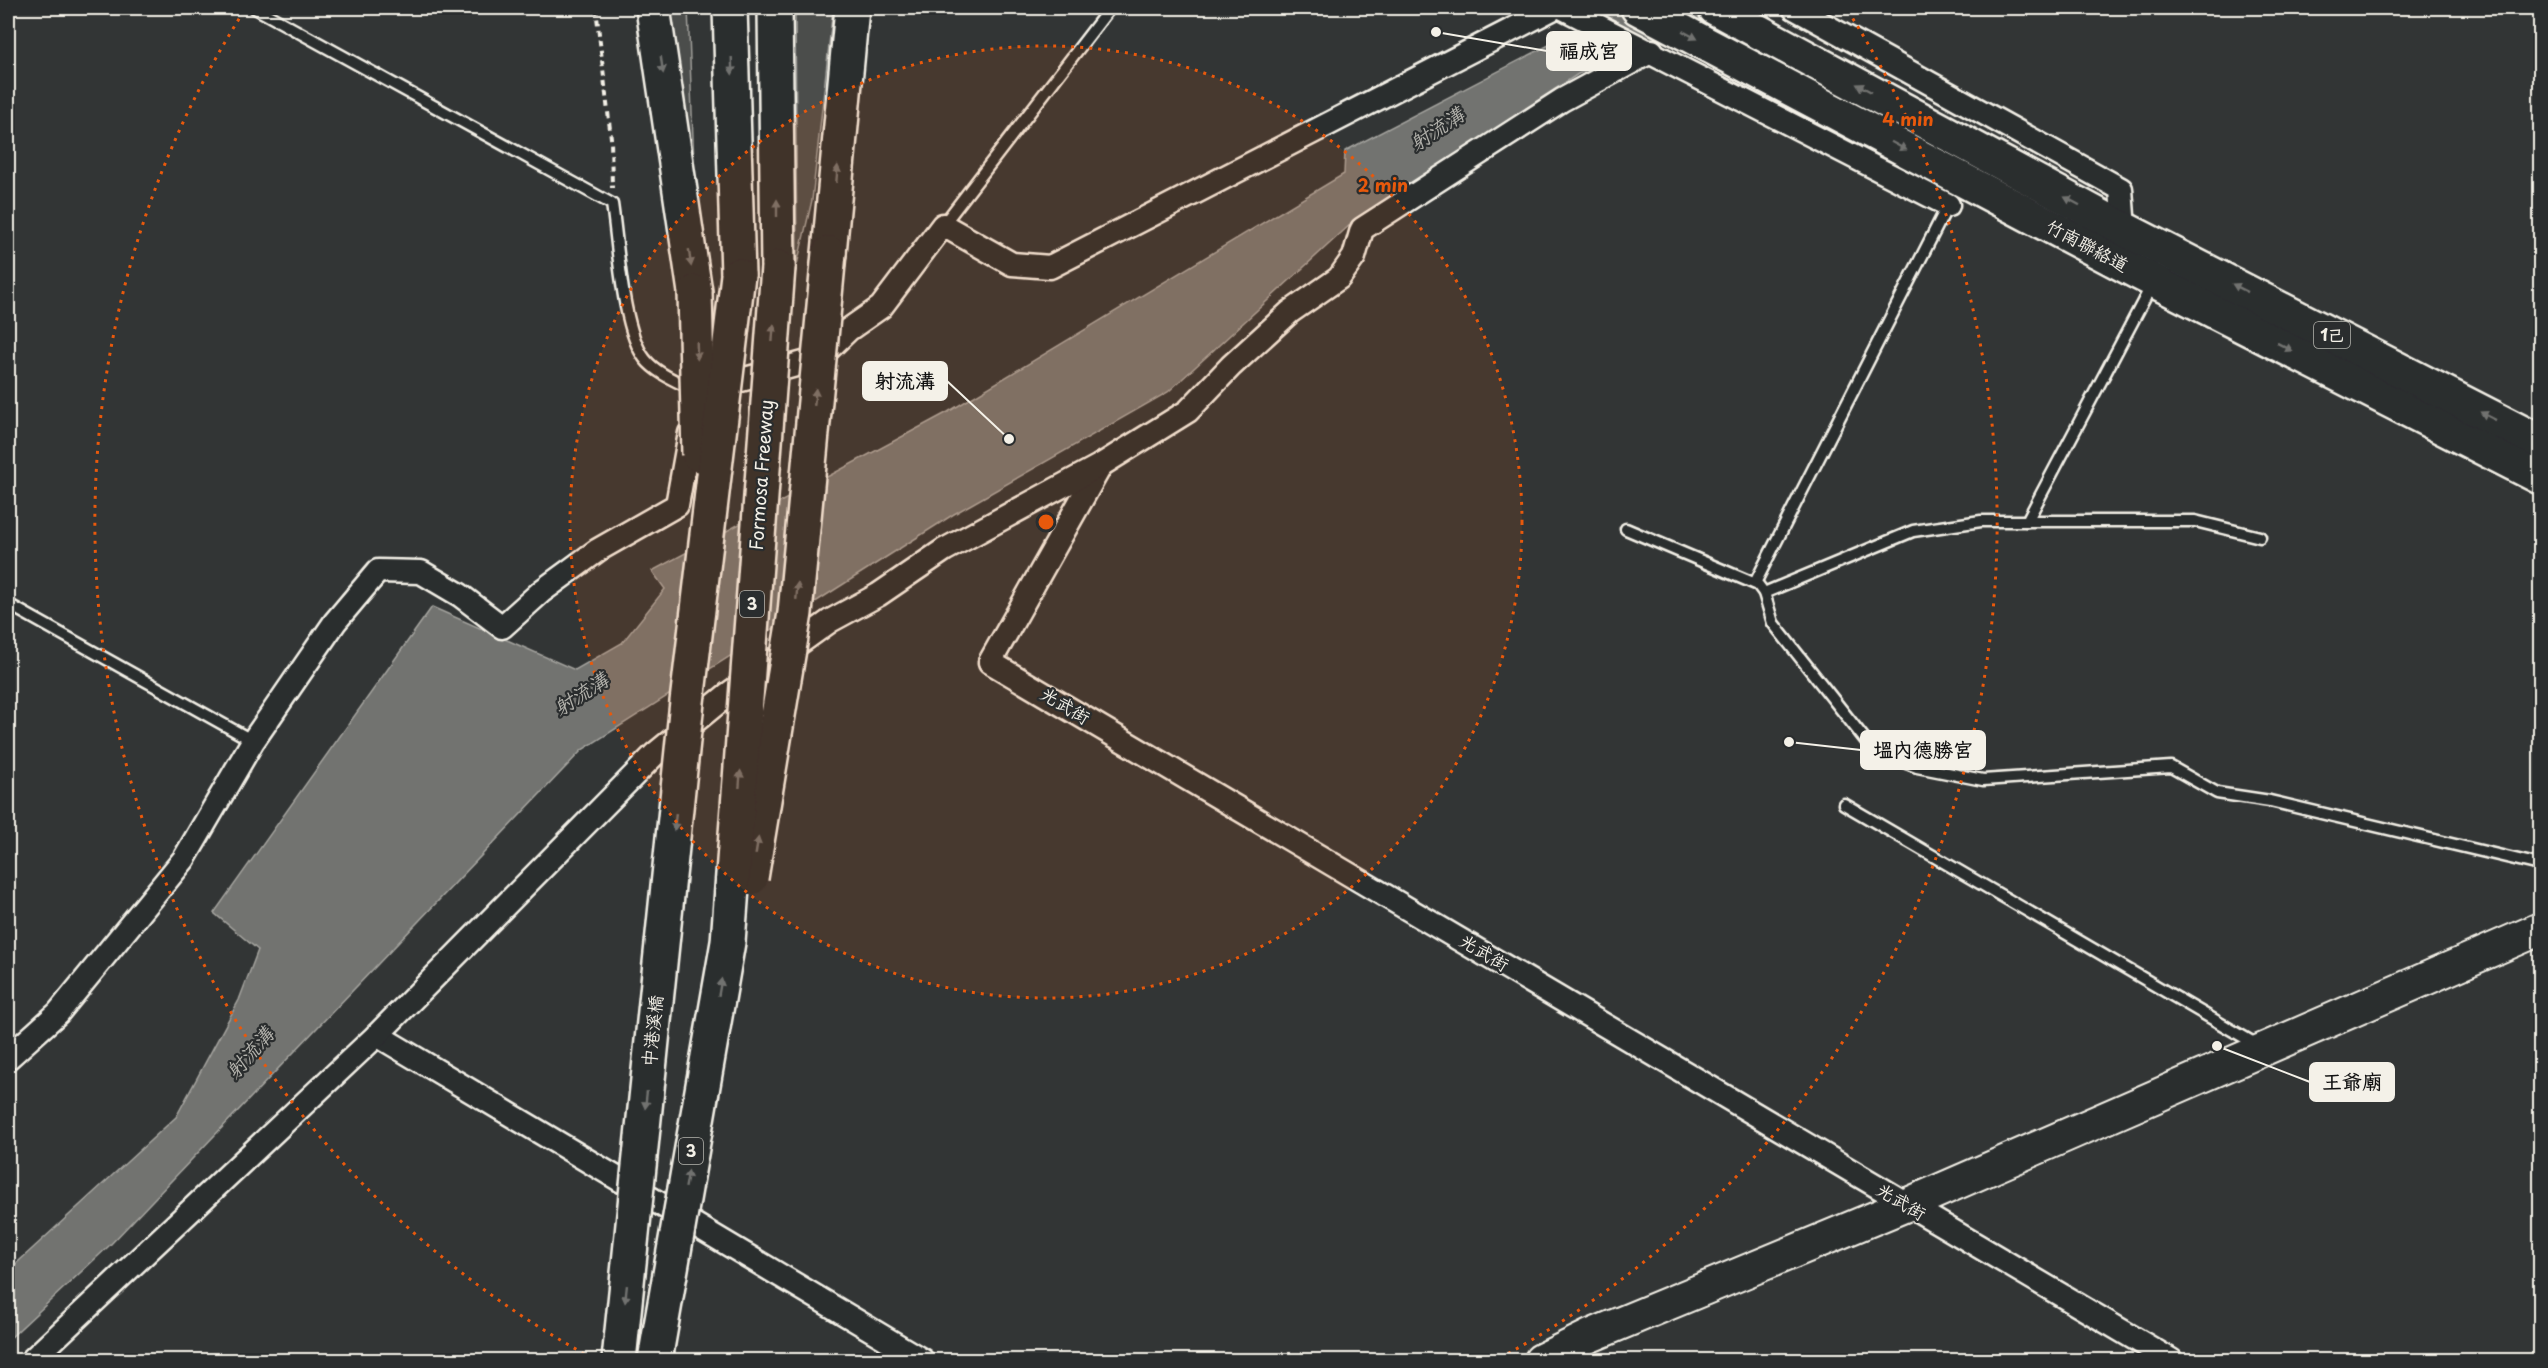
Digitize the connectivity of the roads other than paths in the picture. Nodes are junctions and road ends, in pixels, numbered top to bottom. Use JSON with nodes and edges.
{"nodes":[{"id":1,"x":255,"y":8,"type":"edge"},
{"id":2,"x":653,"y":8,"type":"edge"},
{"id":3,"x":730,"y":8,"type":"edge"},
{"id":4,"x":775,"y":8,"type":"edge"},
{"id":5,"x":852,"y":8,"type":"edge"},
{"id":6,"x":1110,"y":8,"type":"edge"},
{"id":7,"x":1554,"y":8,"type":"edge"},
{"id":8,"x":1563,"y":8,"type":"edge"},
{"id":9,"x":1638,"y":8,"type":"edge"},
{"id":10,"x":1715,"y":8,"type":"edge"},
{"id":11,"x":1794,"y":8,"type":"edge"},
{"id":12,"x":1652,"y":51,"type":"junction"},
{"id":13,"x":1948,"y":205,"type":"joint"},
{"id":14,"x":943,"y":225,"type":"junction"},
{"id":15,"x":2124,"y":229,"type":"junction"},
{"id":16,"x":2148,"y":278,"type":"junction"},
{"id":17,"x":2263,"y":318,"type":"junction"},
{"id":18,"x":697,"y":392,"type":"junction"},
{"id":19,"x":2541,"y":442,"type":"edge"},
{"id":20,"x":1101,"y":465,"type":"junction"},
{"id":21,"x":2541,"y":477,"type":"edge"},
{"id":22,"x":2027,"y":522,"type":"junction"},
{"id":23,"x":1626,"y":529,"type":"dead end"},
{"id":24,"x":2260,"y":537,"type":"dead end"},
{"id":25,"x":1755,"y":583,"type":"junction"},
{"id":26,"x":1764,"y":593,"type":"junction"},
{"id":27,"x":8,"y":604,"type":"edge"},
{"id":28,"x":687,"y":702,"type":"junction"},
{"id":29,"x":253,"y":741,"type":"junction"},
{"id":30,"x":1844,"y":804,"type":"dead end"},
{"id":31,"x":2541,"y":865,"type":"edge"},
{"id":32,"x":2541,"y":929,"type":"edge"},
{"id":33,"x":728,"y":942,"type":"junction"},
{"id":34,"x":377,"y":1035,"type":"junction"},
{"id":35,"x":2264,"y":1049,"type":"junction"},
{"id":36,"x":8,"y":1058,"type":"edge"},
{"id":37,"x":1906,"y":1205,"type":"junction"},
{"id":38,"x":32,"y":1360,"type":"edge"},
{"id":39,"x":619,"y":1360,"type":"edge"},
{"id":40,"x":655,"y":1360,"type":"edge"},
{"id":41,"x":922,"y":1360,"type":"edge"},
{"id":42,"x":1540,"y":1360,"type":"edge"},
{"id":43,"x":2171,"y":1360,"type":"edge"}],
"edges":[{"from":1,"to":18,"type":"lane"},
{"from":2,"to":28,"type":"main road","one_way":true,"bridge":true},
{"from":3,"to":28,"type":"main road","one_way":true,"bridge":true},
{"from":33,"to":4,"type":"main road","name":"Formosa Freeway","number":"3","one_way":true,"bridge":true},
{"from":33,"to":5,"type":"main road","one_way":true,"bridge":true},
{"from":6,"to":14,"type":"lane"},
{"from":7,"to":14,"type":"street"},
{"from":8,"to":12,"type":"street"},
{"from":9,"to":16,"type":"main road","name":"竹南聯絡道","number":"1己","one_way":true},
{"from":15,"to":10,"type":"main road","name":"竹南聯絡道","number":"1己","one_way":true},
{"from":11,"to":15,"type":"street"},
{"from":12,"to":13,"type":"street"},
{"from":12,"to":20,"type":"street"},
{"from":13,"to":25,"type":"lane"},
{"from":14,"to":18,"type":"street"},
{"from":17,"to":15,"type":"main road","name":"竹南聯絡道","number":"1己","one_way":true},
{"from":16,"to":17,"type":"main road","name":"竹南聯絡道","number":"1己"},
{"from":16,"to":22,"type":"lane"},
{"from":19,"to":17,"type":"main road","name":"竹南聯絡道","number":"1己","one_way":true},
{"from":17,"to":21,"type":"main road","name":"竹南聯絡道","number":"1己","one_way":true},
{"from":18,"to":29,"type":"street"},
{"from":20,"to":34,"type":"street"},
{"from":20,"to":37,"type":"street","name":"光武街"},
{"from":22,"to":24,"type":"lane"},
{"from":22,"to":26,"type":"lane"},
{"from":23,"to":25,"type":"lane"},
{"from":25,"to":26,"type":"lane"},
{"from":26,"to":31,"type":"lane"},
{"from":27,"to":29,"type":"lane"},
{"from":28,"to":39,"type":"main road","name":"中港溪橋","one_way":true,"bridge":true},
{"from":29,"to":36,"type":"street"},
{"from":30,"to":35,"type":"lane"},
{"from":32,"to":35,"type":"street"},
{"from":40,"to":33,"type":"main road","number":"3","one_way":true,"bridge":true},
{"from":34,"to":38,"type":"street"},
{"from":34,"to":41,"type":"street"},
{"from":35,"to":37,"type":"street"},
{"from":37,"to":42,"type":"street"},
{"from":37,"to":43,"type":"street","name":"光武街"}]}
